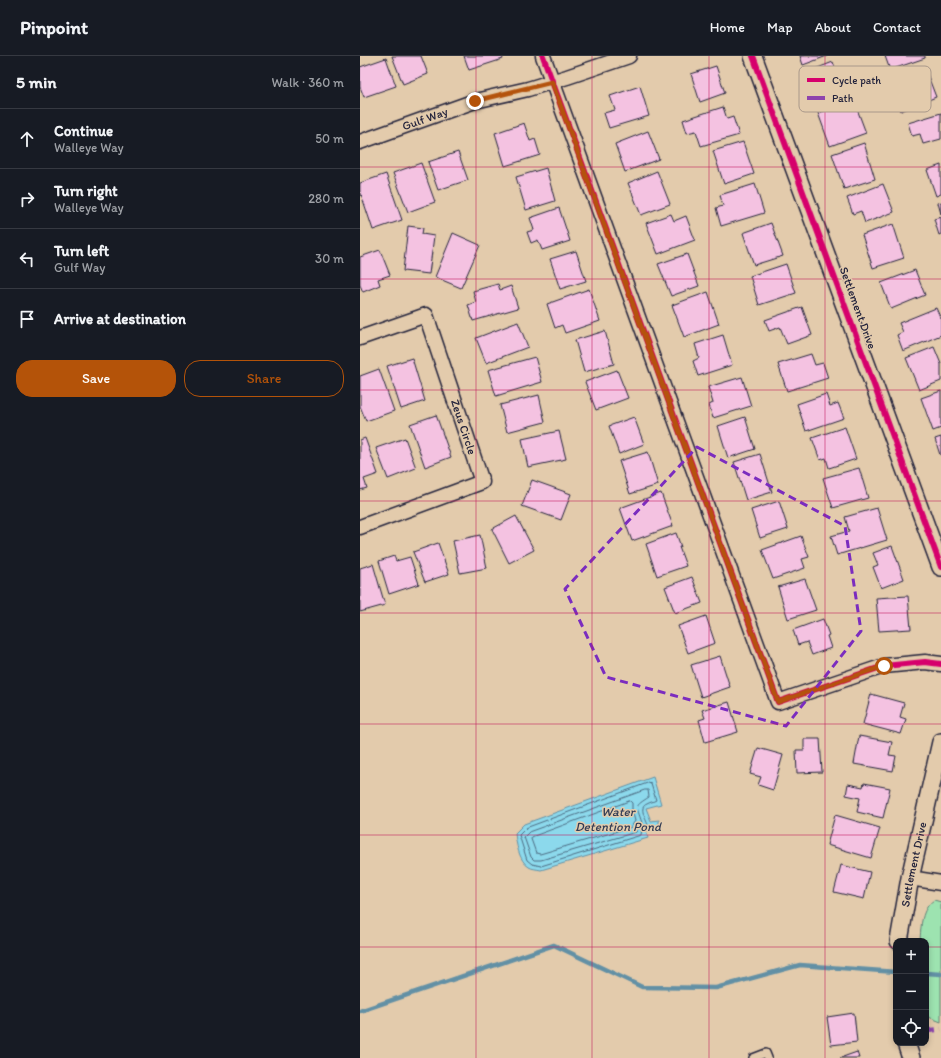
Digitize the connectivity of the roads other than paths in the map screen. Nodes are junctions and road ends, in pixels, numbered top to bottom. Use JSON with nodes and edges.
{"nodes":[{"id":1,"x":543,"y":56,"type":"edge"},
{"id":2,"x":629,"y":56,"type":"edge"},
{"id":3,"x":753,"y":56,"type":"edge"},
{"id":4,"x":552,"y":82,"type":"junction"},
{"id":5,"x":360,"y":142,"type":"edge"},
{"id":6,"x":360,"y":338,"type":"edge"},
{"id":7,"x":360,"y":527,"type":"edge"},
{"id":8,"x":941,"y":567,"type":"edge"},
{"id":9,"x":941,"y":664,"type":"edge"},
{"id":10,"x":941,"y":742,"type":"edge"},
{"id":11,"x":910,"y":878,"type":"junction"},
{"id":12,"x":941,"y":882,"type":"edge"},
{"id":13,"x":900,"y":938,"type":"edge"},
{"id":14,"x":907,"y":1046,"type":"edge"},
{"id":15,"x":753,"y":1058,"type":"edge"},
{"id":16,"x":768,"y":1058,"type":"edge"},
{"id":17,"x":911,"y":1058,"type":"edge"}],
"edges":[{"from":1,"to":4,"type":"street"},
{"from":2,"to":4,"type":"street","name":"Gulf Way"},
{"from":3,"to":8,"type":"street","name":"Settlement Drive"},
{"from":4,"to":5,"type":"street","name":"Gulf Way"},
{"from":4,"to":9,"type":"street"},
{"from":6,"to":7,"type":"street","name":"Zeus Circle"},
{"from":10,"to":11,"type":"street","name":"Settlement Drive"},
{"from":11,"to":12,"type":"street"},
{"from":11,"to":13,"type":"street","name":"Settlement Drive"},
{"from":14,"to":17,"type":"street"},
{"from":15,"to":16,"type":"lane"}]}
